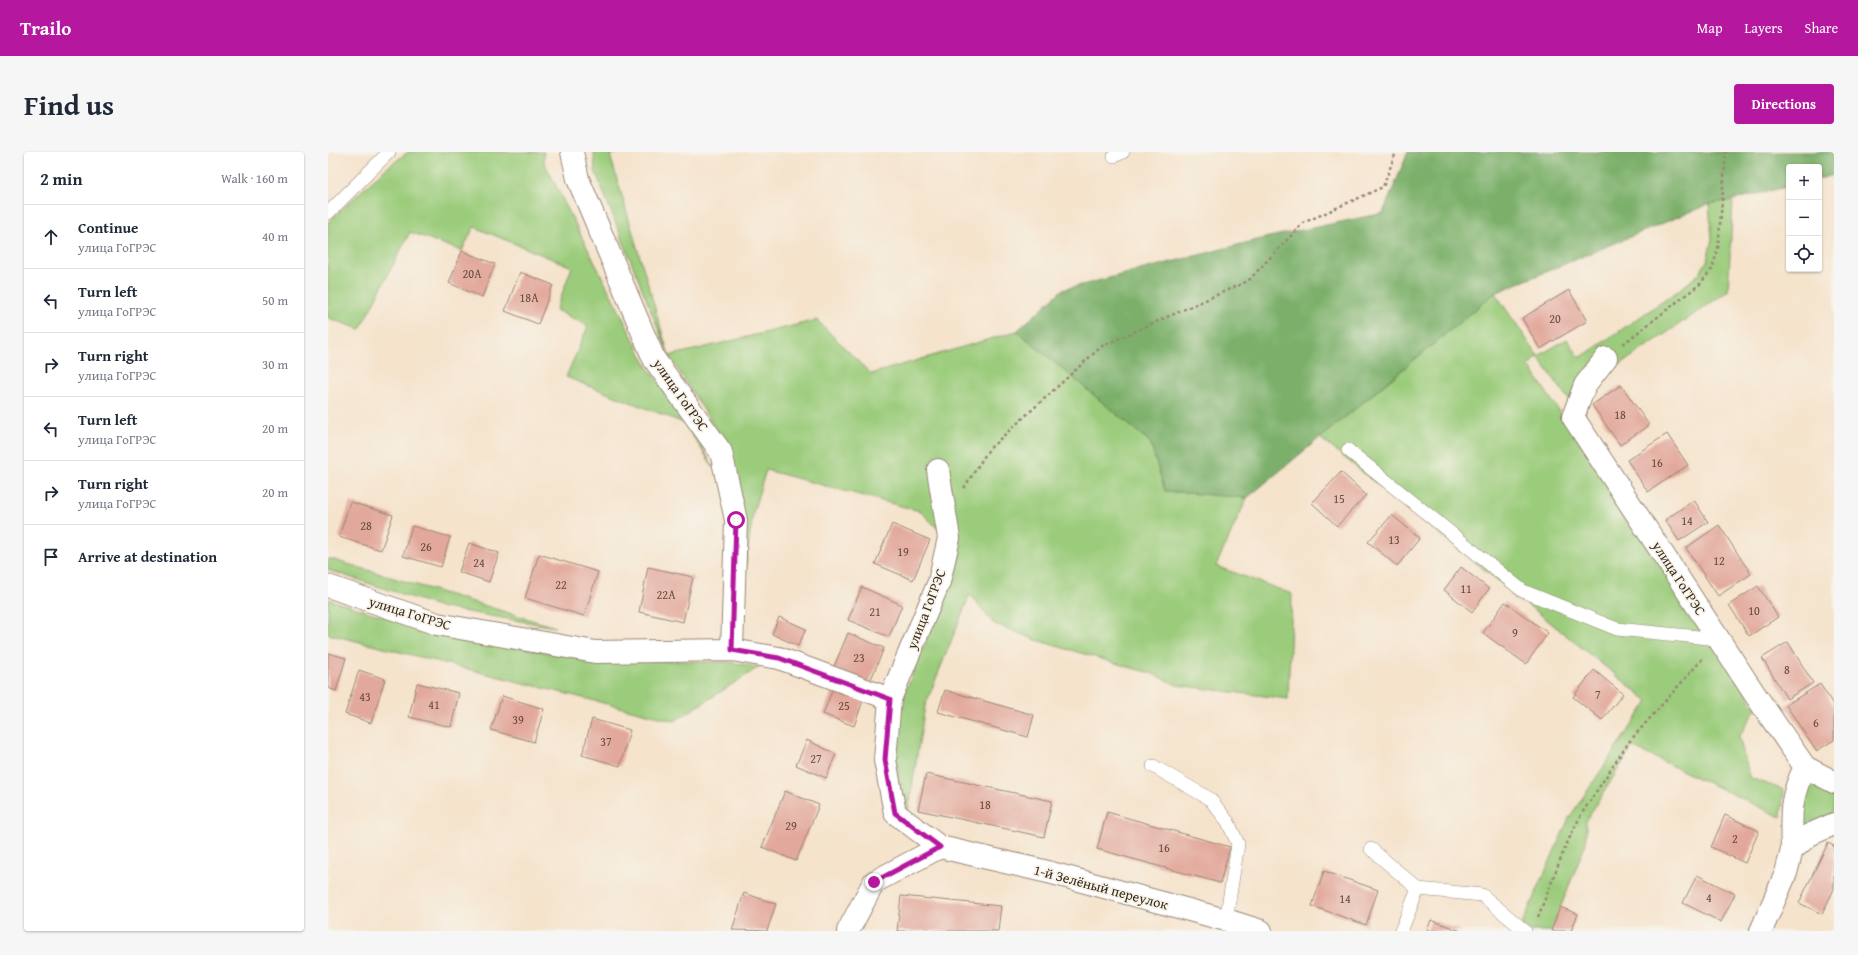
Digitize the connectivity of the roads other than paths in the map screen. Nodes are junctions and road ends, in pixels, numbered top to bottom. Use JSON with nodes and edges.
{"nodes":[{"id":1,"x":389,"y":152,"type":"edge"},
{"id":2,"x":572,"y":152,"type":"edge"},
{"id":3,"x":328,"y":213,"type":"edge"},
{"id":4,"x":1606,"y":358,"type":"road end"},
{"id":5,"x":1348,"y":450,"type":"dead end"},
{"id":6,"x":938,"y":470,"type":"dead end"},
{"id":7,"x":328,"y":586,"type":"edge"},
{"id":8,"x":1719,"y":639,"type":"junction"},
{"id":9,"x":732,"y":650,"type":"junction"},
{"id":10,"x":890,"y":699,"type":"junction"},
{"id":11,"x":1153,"y":766,"type":"dead end"},
{"id":12,"x":1805,"y":767,"type":"junction"},
{"id":13,"x":1834,"y":782,"type":"edge"},
{"id":14,"x":1834,"y":824,"type":"edge"},
{"id":15,"x":940,"y":847,"type":"junction"},
{"id":16,"x":1371,"y":849,"type":"dead end"},
{"id":17,"x":1792,"y":850,"type":"junction"},
{"id":18,"x":1418,"y":889,"type":"junction"},
{"id":19,"x":1226,"y":920,"type":"junction"},
{"id":20,"x":1530,"y":927,"type":"edge"},
{"id":21,"x":848,"y":931,"type":"edge"},
{"id":22,"x":1261,"y":931,"type":"edge"},
{"id":23,"x":1401,"y":931,"type":"edge"},
{"id":24,"x":1761,"y":931,"type":"edge"}],
"edges":[{"from":1,"to":3,"type":"lane"},
{"from":2,"to":9,"type":"street","name":"улица ГоГРЭС"},
{"from":4,"to":8,"type":"street","name":"улица ГоГРЭС"},
{"from":5,"to":8,"type":"lane"},
{"from":6,"to":10,"type":"street","name":"улица ГоГРЭС"},
{"from":7,"to":9,"type":"street","name":"улица ГоГРЭС"},
{"from":8,"to":12,"type":"street","name":"улица ГоГРЭС"},
{"from":9,"to":10,"type":"street","name":"улица ГоГРЭС"},
{"from":10,"to":15,"type":"street","name":"улица ГоГРЭС"},
{"from":11,"to":19,"type":"lane"},
{"from":12,"to":13,"type":"street","name":"улица ГоГРЭС"},
{"from":12,"to":17,"type":"street"},
{"from":14,"to":17,"type":"street"},
{"from":15,"to":19,"type":"street","name":"1-й Зелёный переулок"},
{"from":15,"to":21,"type":"street"},
{"from":16,"to":18,"type":"lane"},
{"from":17,"to":24,"type":"street"},
{"from":18,"to":20,"type":"lane"},
{"from":18,"to":23,"type":"lane"},
{"from":19,"to":22,"type":"street","name":"1-й Зелёный переулок"}]}
